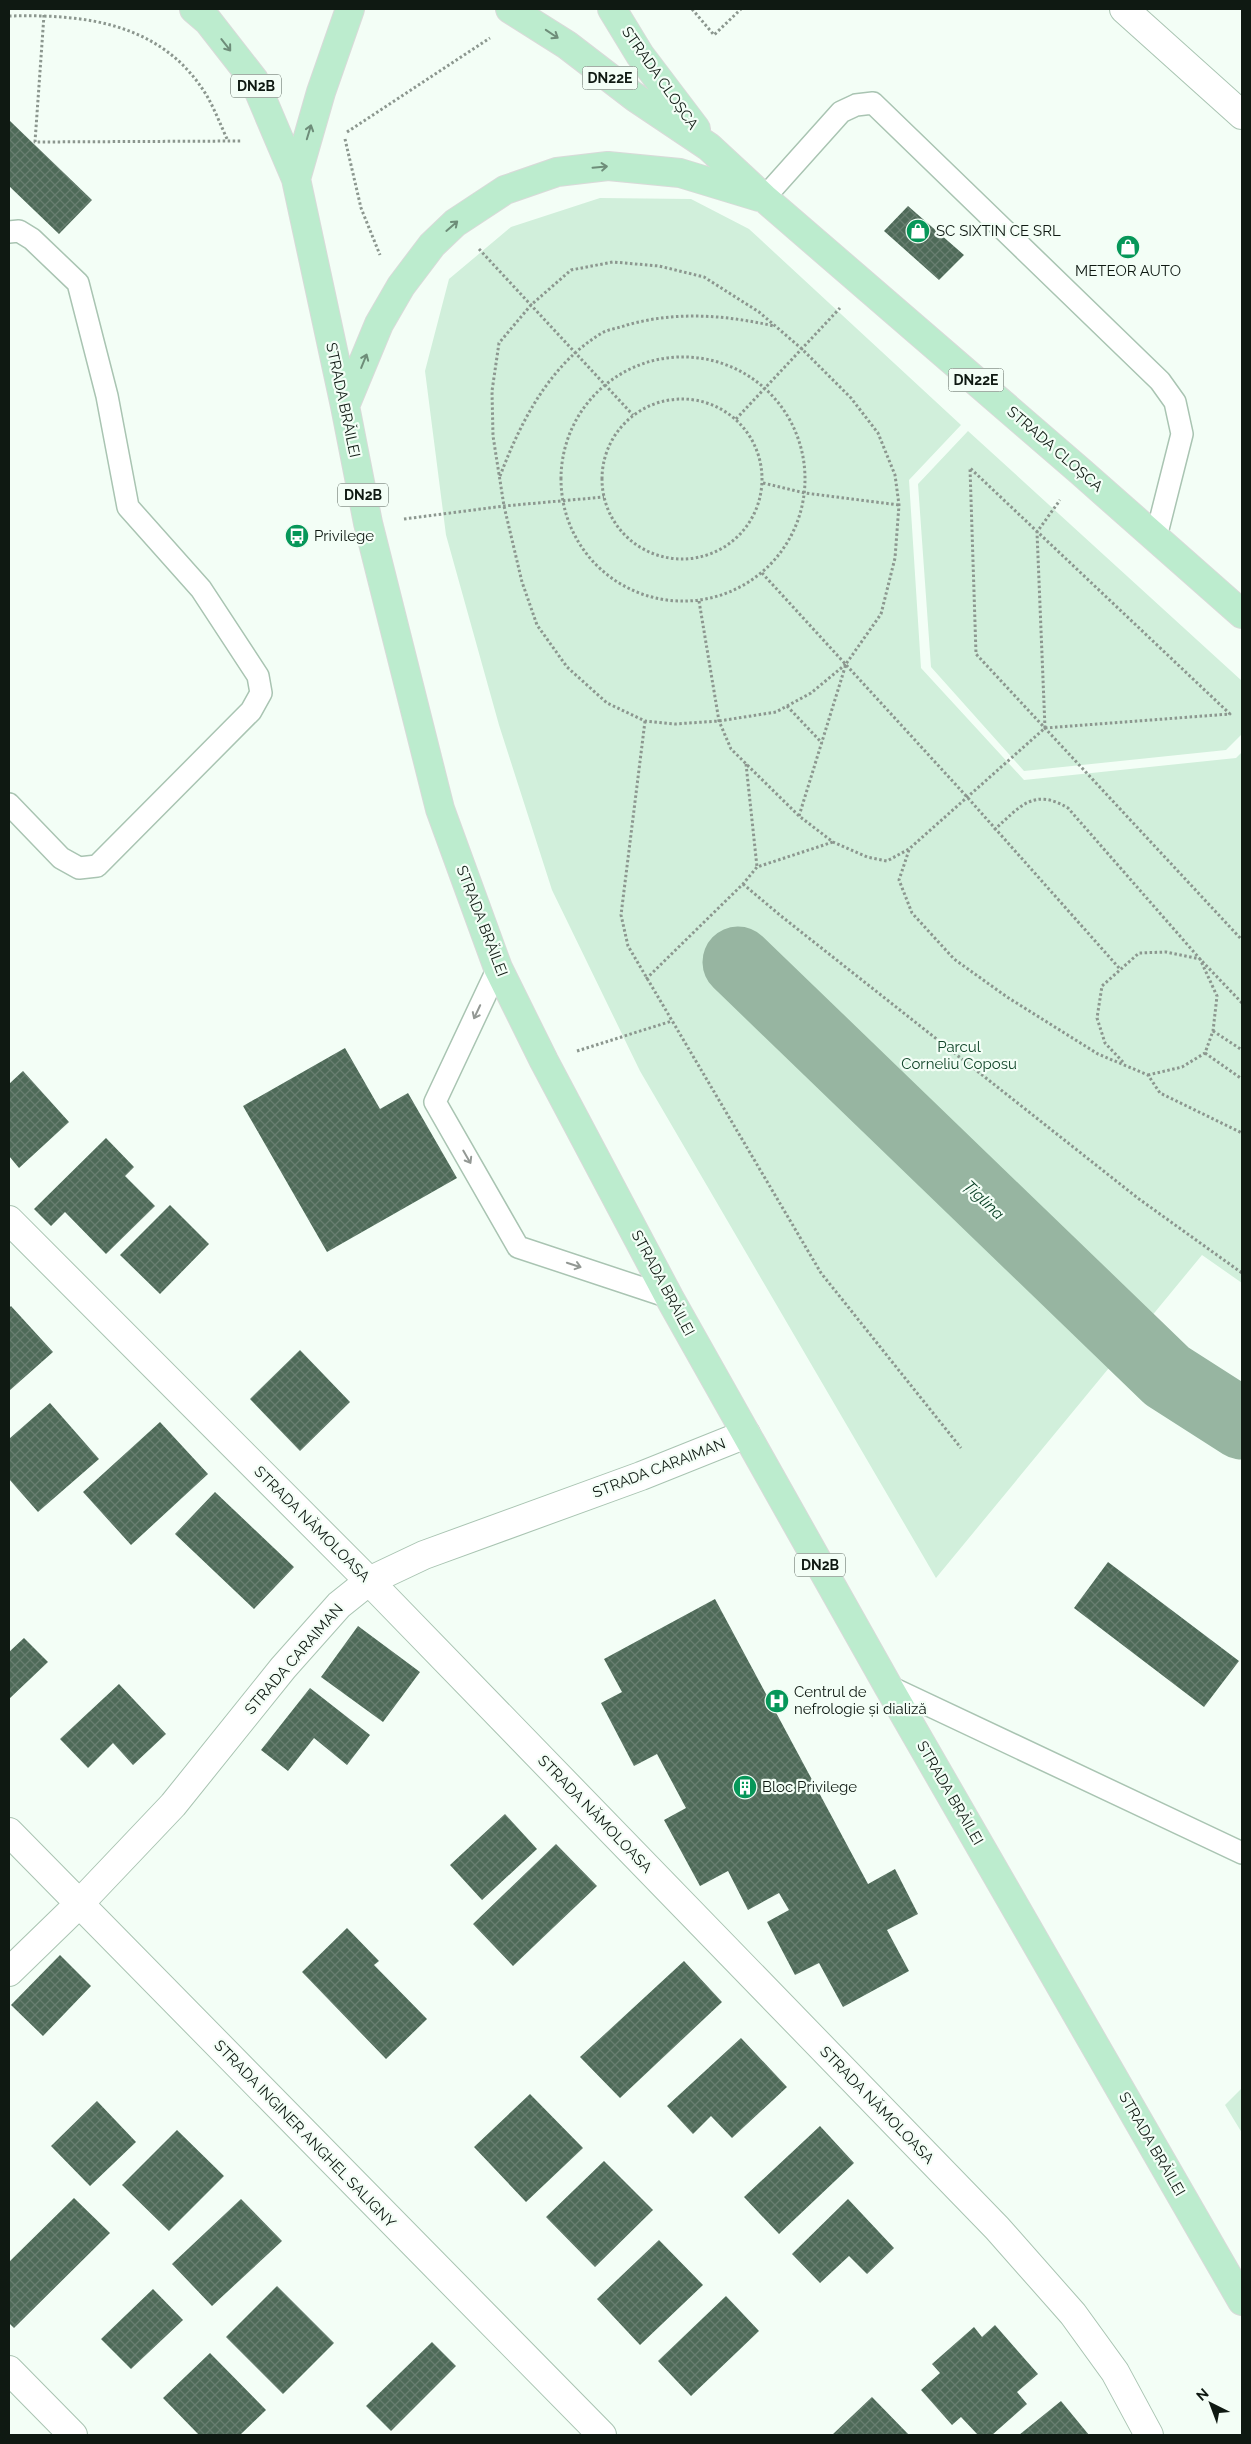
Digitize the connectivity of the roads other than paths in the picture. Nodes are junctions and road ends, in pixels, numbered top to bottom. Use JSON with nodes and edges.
{"nodes":[{"id":1,"x":194,"y":9,"type":"edge"},
{"id":2,"x":350,"y":9,"type":"edge"},
{"id":3,"x":612,"y":9,"type":"edge"},
{"id":4,"x":1124,"y":9,"type":"edge"},
{"id":5,"x":517,"y":12,"type":"edge"},
{"id":6,"x":1242,"y":115,"type":"edge"},
{"id":7,"x":709,"y":147,"type":"junction"},
{"id":8,"x":296,"y":179,"type":"junction"},
{"id":9,"x":764,"y":198,"type":"junction"},
{"id":10,"x":9,"y":232,"type":"edge"},
{"id":11,"x":345,"y":406,"type":"junction"},
{"id":12,"x":1156,"y":537,"type":"junction"},
{"id":13,"x":1242,"y":614,"type":"edge"},
{"id":14,"x":9,"y":804,"type":"edge"},
{"id":15,"x":498,"y":968,"type":"junction"},
{"id":16,"x":9,"y":1220,"type":"edge"},
{"id":17,"x":669,"y":1297,"type":"junction"},
{"id":18,"x":746,"y":1434,"type":"junction"},
{"id":19,"x":369,"y":1581,"type":"junction"},
{"id":20,"x":888,"y":1686,"type":"junction"},
{"id":21,"x":9,"y":1832,"type":"edge"},
{"id":22,"x":1242,"y":1853,"type":"edge"},
{"id":23,"x":79,"y":1904,"type":"junction"},
{"id":24,"x":9,"y":1972,"type":"edge"},
{"id":25,"x":1242,"y":2301,"type":"edge"},
{"id":26,"x":9,"y":2370,"type":"edge"},
{"id":27,"x":73,"y":2435,"type":"edge"},
{"id":28,"x":602,"y":2435,"type":"edge"},
{"id":29,"x":1149,"y":2435,"type":"edge"}],
"edges":[{"from":1,"to":8,"type":"main road","number":"DN2B","one_way":true},
{"from":8,"to":2,"type":"main road","number":"DN2B","one_way":true},
{"from":3,"to":7,"type":"main road","name":"STRADA CLOȘCA","number":"DN22E"},
{"from":4,"to":6,"type":"street"},
{"from":5,"to":7,"type":"main road","name":"STRADA CLOȘCA","number":"DN22E","one_way":true},
{"from":7,"to":9,"type":"main road","name":"STRADA CLOȘCA","number":"DN22E"},
{"from":8,"to":11,"type":"main road","name":"STRADA BRĂILEI","number":"DN2B"},
{"from":11,"to":9,"type":"main road","one_way":true},
{"from":9,"to":12,"type":"main road","name":"STRADA CLOȘCA","number":"DN22E"},
{"from":9,"to":12,"type":"lane"},
{"from":10,"to":14,"type":"lane"},
{"from":11,"to":15,"type":"main road","name":"STRADA BRĂILEI","number":"DN2B"},
{"from":12,"to":13,"type":"main road","name":"STRADA CLOȘCA","number":"DN22E"},
{"from":15,"to":17,"type":"main road","name":"STRADA BRĂILEI","number":"DN2B"},
{"from":15,"to":17,"type":"lane","one_way":true},
{"from":16,"to":19,"type":"street","name":"STRADA NĂMOLOASA"},
{"from":17,"to":18,"type":"main road","name":"STRADA BRĂILEI","number":"DN2B"},
{"from":18,"to":19,"type":"street","name":"STRADA CARAIMAN"},
{"from":18,"to":20,"type":"main road","name":"STRADA BRĂILEI","number":"DN2B"},
{"from":19,"to":23,"type":"street","name":"STRADA CARAIMAN"},
{"from":19,"to":29,"type":"street","name":"STRADA NĂMOLOASA"},
{"from":20,"to":22,"type":"lane"},
{"from":20,"to":25,"type":"main road","name":"STRADA BRĂILEI","number":"DN2B"},
{"from":21,"to":23,"type":"street","name":"STRADA INGINER ANGHEL SALIGNY"},
{"from":23,"to":24,"type":"street","name":"STRADA CARAIMAN"},
{"from":23,"to":28,"type":"street","name":"STRADA INGINER ANGHEL SALIGNY"},
{"from":26,"to":27,"type":"street"}]}
